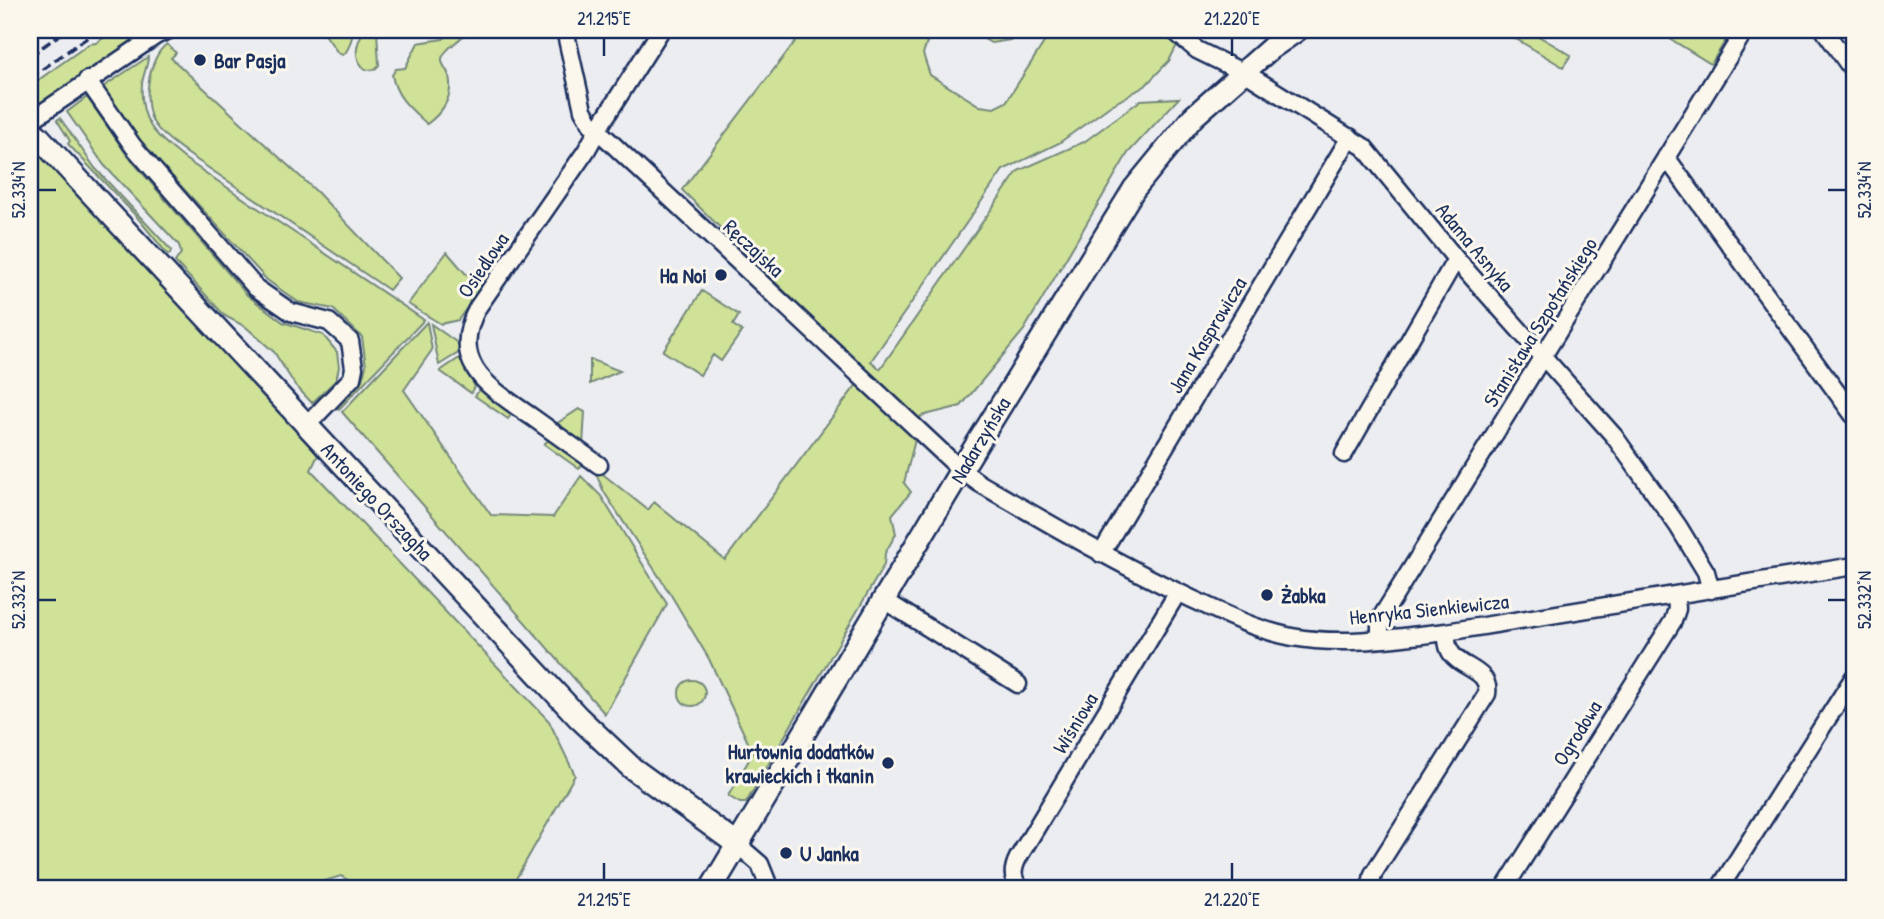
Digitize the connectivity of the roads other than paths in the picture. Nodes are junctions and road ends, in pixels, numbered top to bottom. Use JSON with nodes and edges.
{"nodes":[{"id":1,"x":169,"y":30,"type":"edge"},
{"id":2,"x":565,"y":30,"type":"edge"},
{"id":3,"x":661,"y":30,"type":"edge"},
{"id":4,"x":1173,"y":30,"type":"edge"},
{"id":5,"x":1297,"y":30,"type":"edge"},
{"id":6,"x":1745,"y":30,"type":"edge"},
{"id":7,"x":1824,"y":30,"type":"edge"},
{"id":8,"x":1242,"y":72,"type":"junction"},
{"id":9,"x":1854,"y":72,"type":"edge"},
{"id":10,"x":87,"y":80,"type":"junction"},
{"id":11,"x":37,"y":122,"type":"edge"},
{"id":12,"x":598,"y":130,"type":"junction"},
{"id":13,"x":1350,"y":137,"type":"junction"},
{"id":14,"x":1667,"y":157,"type":"junction"},
{"id":15,"x":1456,"y":259,"type":"junction"},
{"id":16,"x":1543,"y":356,"type":"junction"},
{"id":17,"x":1854,"y":416,"type":"edge"},
{"id":18,"x":307,"y":425,"type":"junction"},
{"id":19,"x":1345,"y":454,"type":"dead end"},
{"id":20,"x":599,"y":464,"type":"dead end"},
{"id":21,"x":961,"y":470,"type":"junction"},
{"id":22,"x":1101,"y":554,"type":"junction"},
{"id":23,"x":1854,"y":566,"type":"edge"},
{"id":24,"x":1711,"y":590,"type":"junction"},
{"id":25,"x":1178,"y":592,"type":"junction"},
{"id":26,"x":1676,"y":596,"type":"junction"},
{"id":27,"x":884,"y":600,"type":"junction"},
{"id":28,"x":1446,"y":632,"type":"junction"},
{"id":29,"x":1380,"y":639,"type":"junction"},
{"id":30,"x":1854,"y":677,"type":"edge"},
{"id":31,"x":1018,"y":684,"type":"dead end"},
{"id":32,"x":738,"y":845,"type":"junction"},
{"id":33,"x":1018,"y":883,"type":"edge"},
{"id":34,"x":711,"y":889,"type":"edge"},
{"id":35,"x":770,"y":889,"type":"edge"},
{"id":36,"x":1375,"y":889,"type":"edge"},
{"id":37,"x":1504,"y":889,"type":"edge"},
{"id":38,"x":1719,"y":889,"type":"edge"}],
"edges":[{"from":1,"to":10,"type":"street"},
{"from":2,"to":12,"type":"street","name":"Ręczajska"},
{"from":3,"to":12,"type":"street","name":"Osiedlowa"},
{"from":4,"to":8,"type":"street","name":"Adama Asnyka"},
{"from":5,"to":8,"type":"main road","name":"Nadarzyńska"},
{"from":6,"to":14,"type":"street","name":"Stanisława Szpotańskiego"},
{"from":7,"to":9,"type":"street"},
{"from":8,"to":13,"type":"street","name":"Adama Asnyka"},
{"from":8,"to":21,"type":"main road","name":"Nadarzyńska"},
{"from":10,"to":11,"type":"street"},
{"from":10,"to":18,"type":"street"},
{"from":11,"to":18,"type":"main road","name":"Antoniego Orszagha"},
{"from":12,"to":20,"type":"street","name":"Osiedlowa"},
{"from":12,"to":21,"type":"street","name":"Ręczajska"},
{"from":13,"to":15,"type":"street","name":"Adama Asnyka"},
{"from":13,"to":22,"type":"street","name":"Jana Kasprowicza"},
{"from":14,"to":16,"type":"street","name":"Stanisława Szpotańskiego"},
{"from":14,"to":17,"type":"street"},
{"from":15,"to":16,"type":"street","name":"Adama Asnyka"},
{"from":15,"to":19,"type":"street"},
{"from":16,"to":24,"type":"street","name":"Adama Asnyka"},
{"from":16,"to":29,"type":"street","name":"Stanisława Szpotańskiego"},
{"from":18,"to":32,"type":"main road","name":"Antoniego Orszagha"},
{"from":21,"to":22,"type":"street","name":"Henryka Sienkiewicza"},
{"from":21,"to":27,"type":"main road","name":"Nadarzyńska"},
{"from":22,"to":25,"type":"street","name":"Henryka Sienkiewicza"},
{"from":23,"to":24,"type":"street","name":"Henryka Sienkiewicza"},
{"from":24,"to":26,"type":"street","name":"Henryka Sienkiewicza"},
{"from":25,"to":29,"type":"street","name":"Henryka Sienkiewicza"},
{"from":25,"to":33,"type":"street","name":"Wiśniowa"},
{"from":26,"to":28,"type":"street","name":"Henryka Sienkiewicza"},
{"from":26,"to":37,"type":"street","name":"Ogrodowa"},
{"from":27,"to":31,"type":"street"},
{"from":27,"to":32,"type":"main road","name":"Nadarzyńska"},
{"from":28,"to":29,"type":"street","name":"Henryka Sienkiewicza"},
{"from":28,"to":36,"type":"street"},
{"from":30,"to":38,"type":"street"},
{"from":32,"to":34,"type":"main road","name":"Nadarzyńska"},
{"from":32,"to":35,"type":"street"}]}
